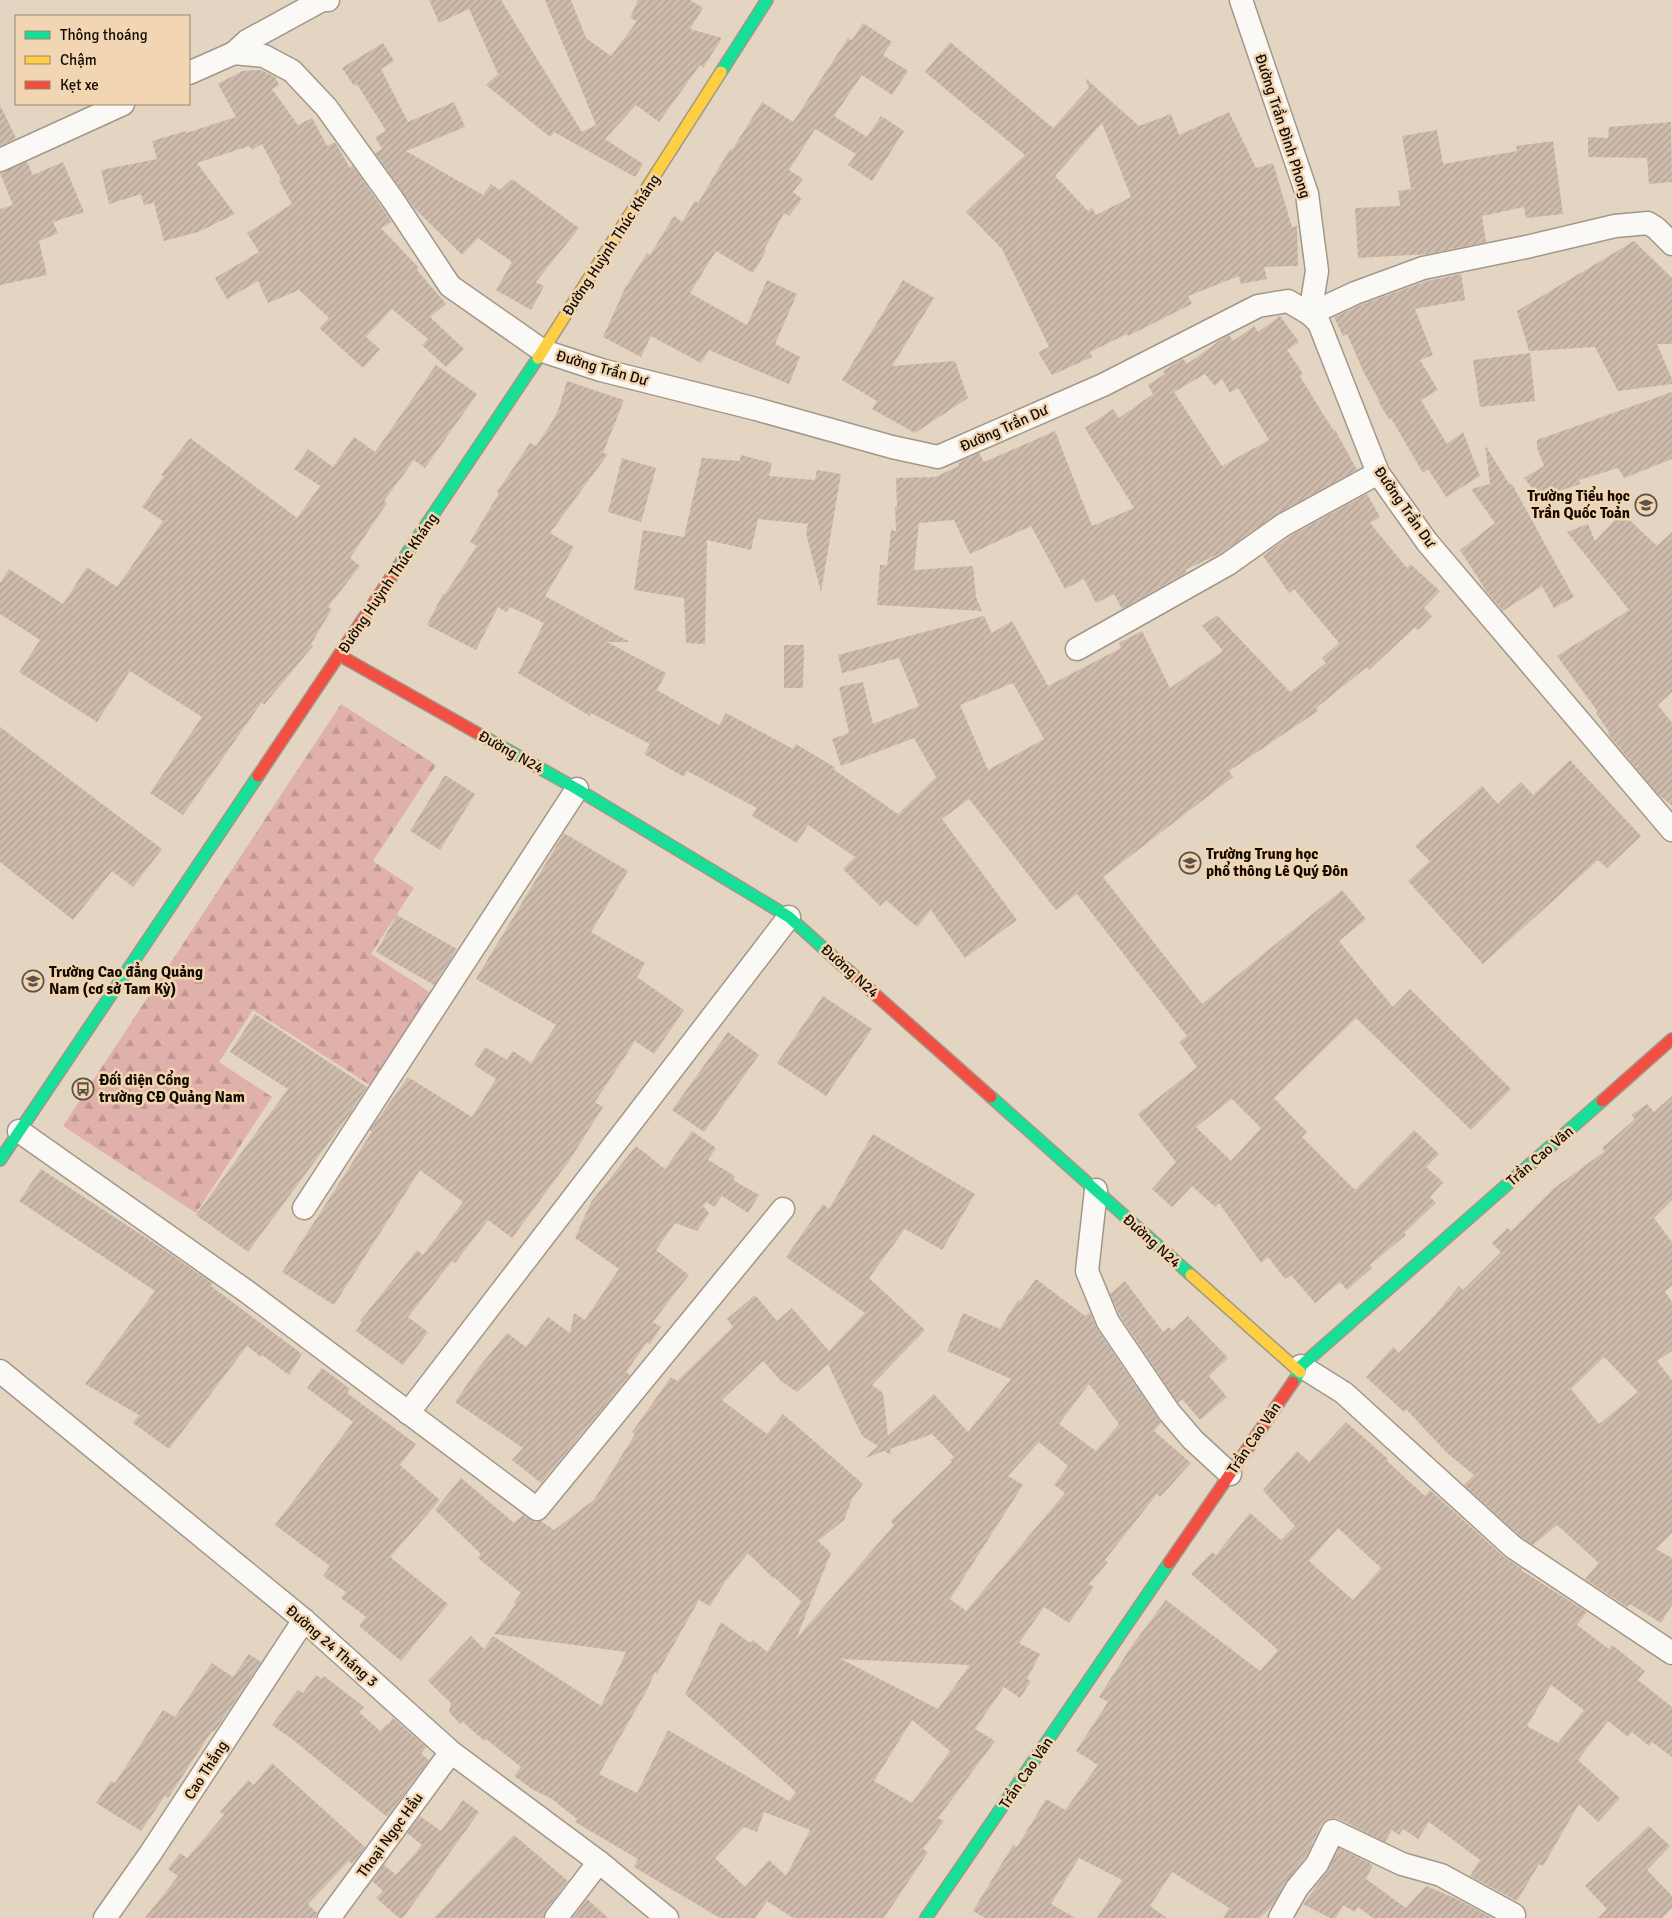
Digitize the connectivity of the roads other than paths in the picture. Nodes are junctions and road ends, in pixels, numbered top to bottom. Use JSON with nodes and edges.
{"nodes":[{"id":1,"x":322,"y":0,"type":"edge"},
{"id":2,"x":328,"y":0,"type":"edge"},
{"id":3,"x":767,"y":0,"type":"edge"},
{"id":4,"x":1241,"y":0,"type":"edge"},
{"id":5,"x":234,"y":53,"type":"junction"},
{"id":6,"x":190,"y":73,"type":"edge"},
{"id":7,"x":121,"y":105,"type":"edge"},
{"id":8,"x":0,"y":160,"type":"edge"},
{"id":9,"x":1672,"y":244,"type":"edge"},
{"id":10,"x":1310,"y":314,"type":"junction"},
{"id":11,"x":543,"y":351,"type":"junction"},
{"id":12,"x":1378,"y":473,"type":"junction"},
{"id":13,"x":1077,"y":649,"type":"dead end"},
{"id":14,"x":339,"y":656,"type":"junction"},
{"id":15,"x":577,"y":788,"type":"junction"},
{"id":16,"x":1672,"y":830,"type":"edge"},
{"id":17,"x":789,"y":917,"type":"junction"},
{"id":18,"x":1672,"y":1039,"type":"edge"},
{"id":19,"x":19,"y":1131,"type":"junction"},
{"id":20,"x":0,"y":1160,"type":"edge"},
{"id":21,"x":1096,"y":1190,"type":"junction"},
{"id":22,"x":304,"y":1208,"type":"dead end"},
{"id":23,"x":783,"y":1209,"type":"dead end"},
{"id":24,"x":1300,"y":1369,"type":"junction"},
{"id":25,"x":0,"y":1371,"type":"edge"},
{"id":26,"x":408,"y":1413,"type":"junction"},
{"id":27,"x":1230,"y":1474,"type":"junction"},
{"id":28,"x":304,"y":1620,"type":"junction"},
{"id":29,"x":1672,"y":1653,"type":"edge"},
{"id":30,"x":451,"y":1752,"type":"junction"},
{"id":31,"x":599,"y":1862,"type":"junction"},
{"id":32,"x":1514,"y":1914,"type":"dead end"},
{"id":33,"x":105,"y":1918,"type":"edge"},
{"id":34,"x":329,"y":1918,"type":"edge"},
{"id":35,"x":556,"y":1918,"type":"edge"},
{"id":36,"x":668,"y":1918,"type":"edge"},
{"id":37,"x":927,"y":1918,"type":"edge"},
{"id":38,"x":1280,"y":1918,"type":"edge"}],
"edges":[{"from":1,"to":2,"type":"street"},
{"from":1,"to":5,"type":"street"},
{"from":3,"to":11,"type":"street","name":"Đường Huỳnh Thúc Kháng"},
{"from":4,"to":10,"type":"street","name":"Đường Trần Đình Phong"},
{"from":5,"to":6,"type":"street","name":"Đường Trần Dư"},
{"from":5,"to":11,"type":"street","name":"Đường Trần Dư"},
{"from":7,"to":8,"type":"street"},
{"from":9,"to":10,"type":"street"},
{"from":10,"to":11,"type":"street","name":"Đường Trần Dư"},
{"from":10,"to":12,"type":"street","name":"Đường Trần Dư"},
{"from":11,"to":14,"type":"street","name":"Đường Huỳnh Thúc Kháng"},
{"from":12,"to":13,"type":"street"},
{"from":12,"to":16,"type":"street","name":"Đường Trần Dư"},
{"from":14,"to":15,"type":"street","name":"Đường N24"},
{"from":14,"to":19,"type":"street","name":"Đường Huỳnh Thúc Kháng"},
{"from":15,"to":17,"type":"street","name":"Đường N24"},
{"from":15,"to":22,"type":"street"},
{"from":17,"to":21,"type":"street","name":"Đường N24"},
{"from":17,"to":26,"type":"street"},
{"from":18,"to":24,"type":"street","name":"Trần Cao Vân"},
{"from":19,"to":20,"type":"street","name":"Đường Huỳnh Thúc Kháng"},
{"from":19,"to":26,"type":"street"},
{"from":21,"to":24,"type":"street","name":"Đường N24"},
{"from":21,"to":27,"type":"street"},
{"from":23,"to":26,"type":"street"},
{"from":24,"to":27,"type":"street","name":"Trần Cao Vân"},
{"from":24,"to":29,"type":"street"},
{"from":25,"to":28,"type":"street","name":"Đường 24 Tháng 3"},
{"from":27,"to":37,"type":"street","name":"Trần Cao Vân"},
{"from":28,"to":30,"type":"street","name":"Đường 24 Tháng 3"},
{"from":28,"to":33,"type":"street","name":"Cao Thắng"},
{"from":30,"to":31,"type":"street","name":"Đường 24 Tháng 3"},
{"from":30,"to":34,"type":"street","name":"Thoại Ngọc Hầu"},
{"from":31,"to":35,"type":"street"},
{"from":31,"to":36,"type":"street","name":"Đường 24 Tháng 3"},
{"from":32,"to":38,"type":"street"}]}
